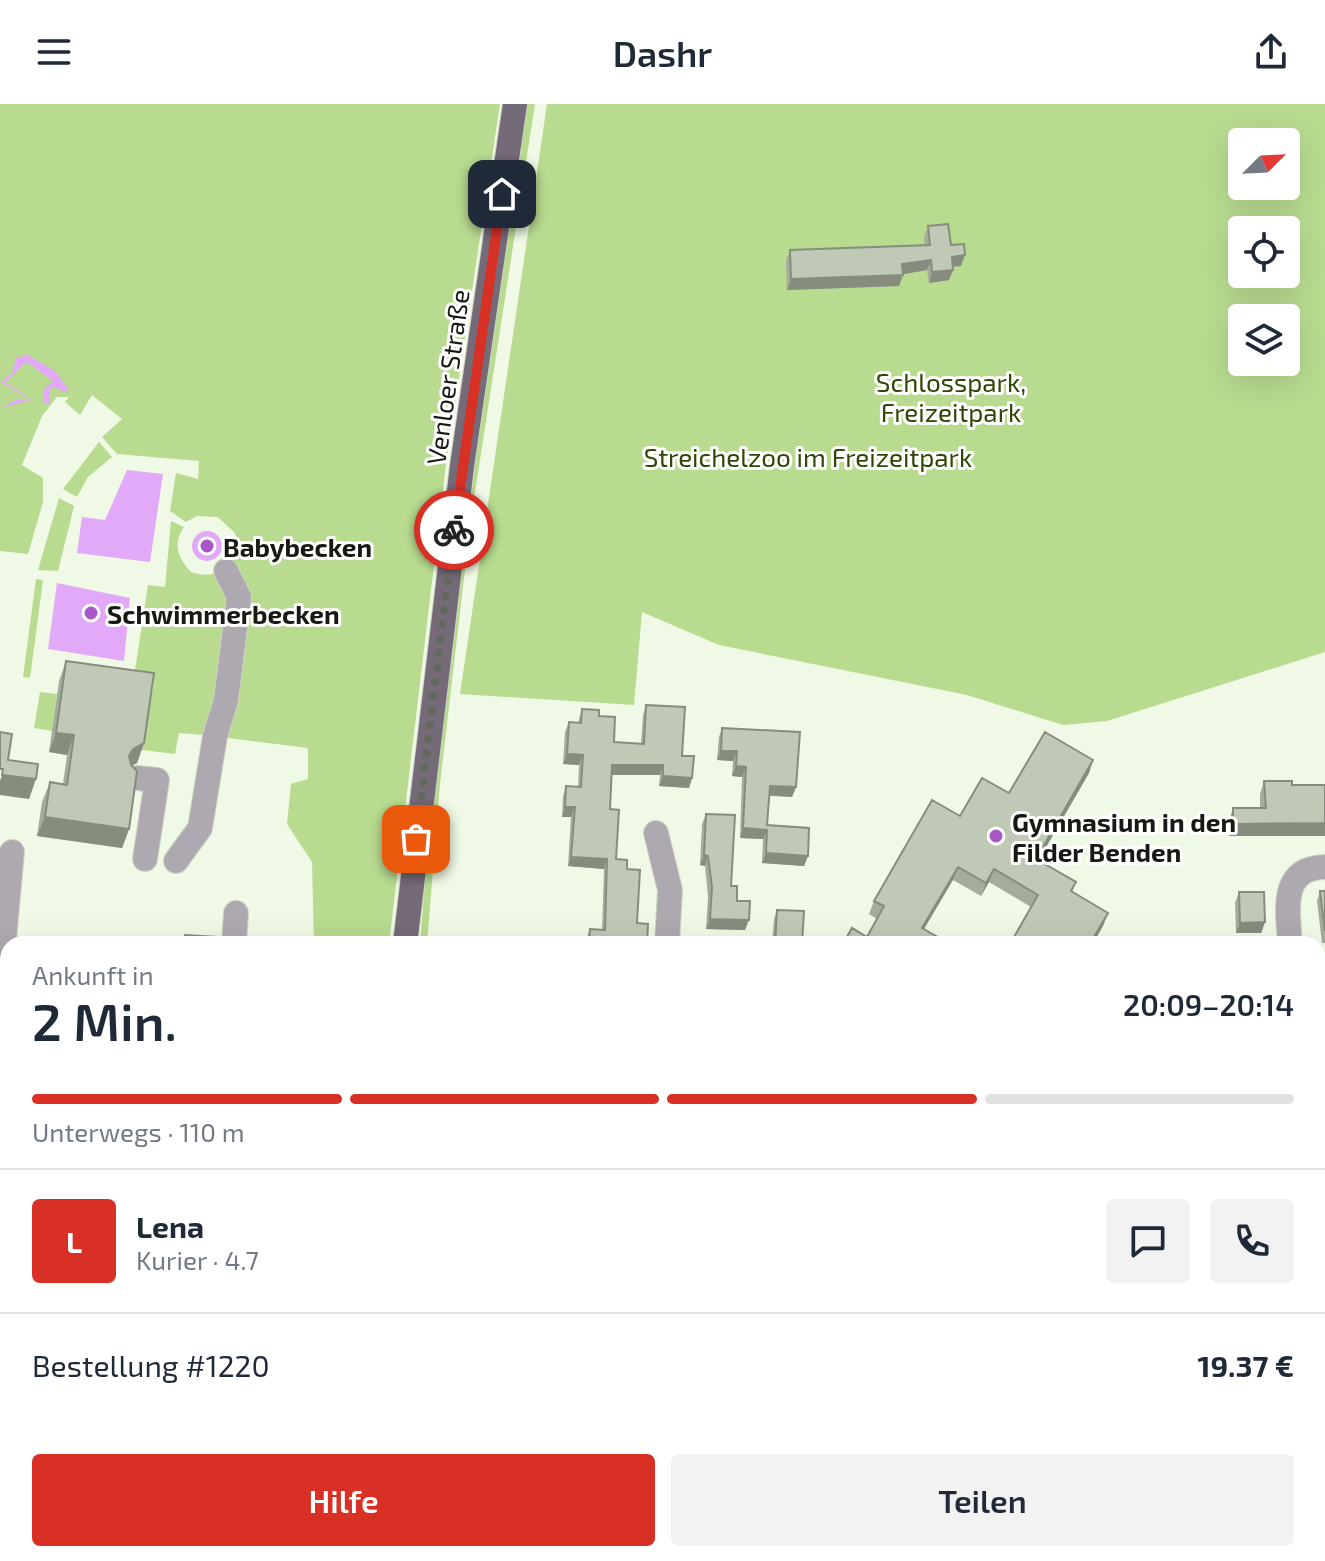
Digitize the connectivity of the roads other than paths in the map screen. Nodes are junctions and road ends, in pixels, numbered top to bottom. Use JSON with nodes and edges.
{"nodes":[{"id":1,"x":515,"y":104,"type":"edge"},
{"id":2,"x":226,"y":571,"type":"dead end"},
{"id":3,"x":137,"y":778,"type":"edge"},
{"id":4,"x":656,"y":833,"type":"dead end"},
{"id":5,"x":12,"y":852,"type":"dead end"},
{"id":6,"x":145,"y":859,"type":"dead end"},
{"id":7,"x":176,"y":861,"type":"dead end"},
{"id":8,"x":1325,"y":867,"type":"edge"},
{"id":9,"x":236,"y":913,"type":"dead end"},
{"id":10,"x":2,"y":932,"type":"edge"},
{"id":11,"x":235,"y":936,"type":"edge"},
{"id":12,"x":406,"y":936,"type":"edge"},
{"id":13,"x":667,"y":936,"type":"edge"},
{"id":14,"x":1290,"y":936,"type":"edge"}],
"edges":[{"from":1,"to":12,"type":"main road","name":"Venloer Straße"},
{"from":2,"to":7,"type":"street"},
{"from":3,"to":6,"type":"street"},
{"from":4,"to":13,"type":"street"},
{"from":5,"to":10,"type":"street"},
{"from":8,"to":14,"type":"street"},
{"from":9,"to":11,"type":"street"}]}
